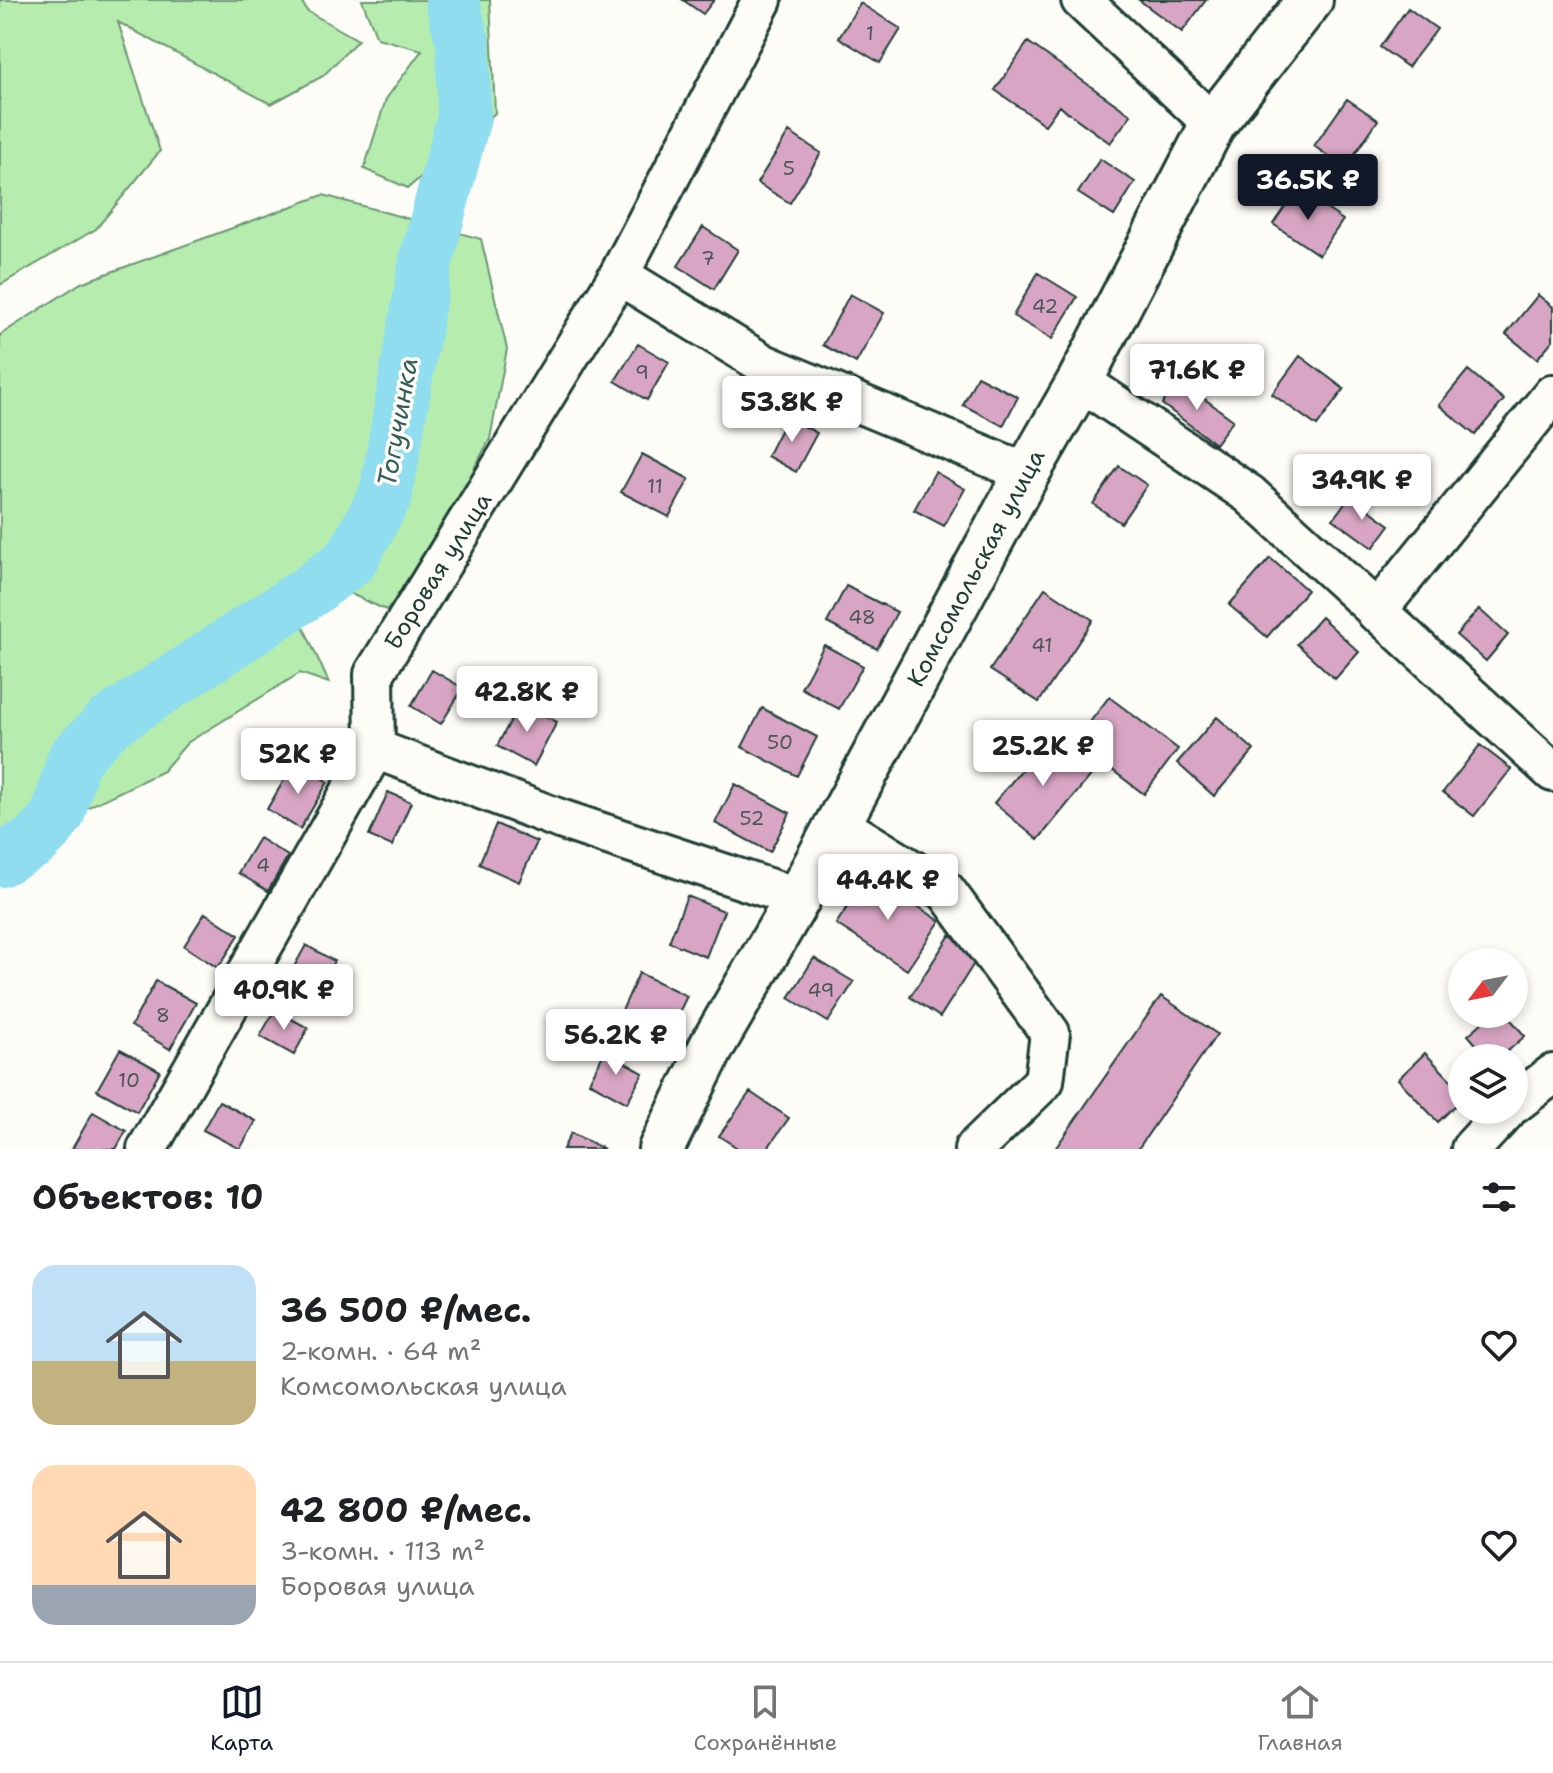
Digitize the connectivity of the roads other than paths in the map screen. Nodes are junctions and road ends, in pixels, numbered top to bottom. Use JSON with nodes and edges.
{"nodes":[{"id":1,"x":762,"y":0,"type":"edge"},
{"id":2,"x":1081,"y":0,"type":"edge"},
{"id":3,"x":1310,"y":0,"type":"edge"},
{"id":4,"x":1213,"y":124,"type":"junction"},
{"id":5,"x":619,"y":275,"type":"junction"},
{"id":6,"x":1080,"y":381,"type":"junction"},
{"id":7,"x":1553,"y":394,"type":"edge"},
{"id":8,"x":1027,"y":473,"type":"junction"},
{"id":9,"x":1376,"y":612,"type":"junction"},
{"id":10,"x":375,"y":749,"type":"junction"},
{"id":11,"x":1553,"y":772,"type":"edge"},
{"id":12,"x":838,"y":824,"type":"junction"},
{"id":13,"x":798,"y":898,"type":"junction"},
{"id":14,"x":1553,"y":1074,"type":"edge"},
{"id":15,"x":1528,"y":1093,"type":"edge"},
{"id":16,"x":1494,"y":1124,"type":"edge"},
{"id":17,"x":147,"y":1149,"type":"edge"},
{"id":18,"x":661,"y":1149,"type":"edge"},
{"id":19,"x":974,"y":1149,"type":"edge"},
{"id":20,"x":1471,"y":1149,"type":"edge"}],
"edges":[{"from":1,"to":5,"type":"street","name":"Боровая улица"},
{"from":2,"to":4,"type":"street"},
{"from":3,"to":4,"type":"main road","name":"Комсомольская улица"},
{"from":4,"to":6,"type":"main road","name":"Комсомольская улица"},
{"from":5,"to":8,"type":"street"},
{"from":5,"to":10,"type":"street","name":"Боровая улица"},
{"from":6,"to":8,"type":"main road","name":"Комсомольская улица"},
{"from":6,"to":9,"type":"street"},
{"from":7,"to":9,"type":"street"},
{"from":8,"to":12,"type":"main road","name":"Комсомольская улица"},
{"from":9,"to":11,"type":"street"},
{"from":10,"to":13,"type":"street"},
{"from":10,"to":17,"type":"street"},
{"from":12,"to":13,"type":"main road","name":"Комсомольская улица"},
{"from":12,"to":19,"type":"street"},
{"from":13,"to":18,"type":"main road","name":"Комсомольская улица"},
{"from":14,"to":15,"type":"street"},
{"from":16,"to":20,"type":"street"}]}
